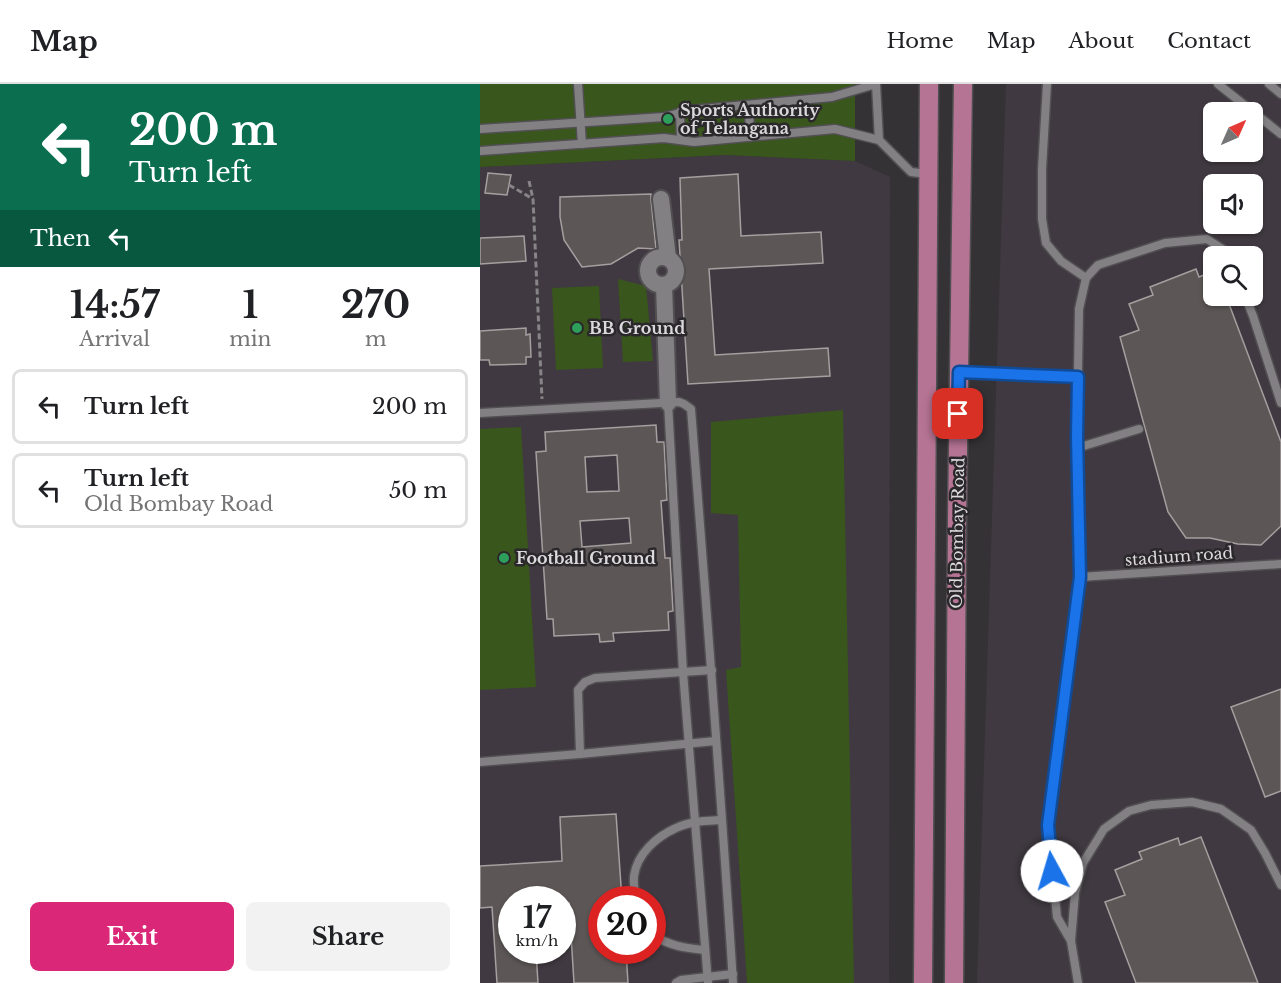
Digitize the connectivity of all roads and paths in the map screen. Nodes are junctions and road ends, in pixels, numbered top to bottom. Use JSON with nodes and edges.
{"nodes":[{"id":1,"x":578,"y":84,"type":"edge"},
{"id":2,"x":876,"y":84,"type":"edge"},
{"id":3,"x":929,"y":84,"type":"edge"},
{"id":4,"x":963,"y":84,"type":"edge"},
{"id":5,"x":1047,"y":84,"type":"edge"},
{"id":6,"x":1218,"y":84,"type":"edge"},
{"id":7,"x":1269,"y":84,"type":"edge"},
{"id":8,"x":1281,"y":94,"type":"edge"},
{"id":9,"x":929,"y":104,"type":"junction"},
{"id":10,"x":749,"y":105,"type":"junction"},
{"id":11,"x":962,"y":105,"type":"junction"},
{"id":12,"x":680,"y":112,"type":"junction"},
{"id":13,"x":581,"y":122,"type":"junction"},
{"id":14,"x":480,"y":129,"type":"edge"},
{"id":15,"x":1281,"y":134,"type":"edge"},
{"id":16,"x":750,"y":137,"type":"junction"},
{"id":17,"x":681,"y":140,"type":"junction"},
{"id":18,"x":879,"y":140,"type":"junction"},
{"id":19,"x":582,"y":144,"type":"junction"},
{"id":20,"x":480,"y":151,"type":"edge"},
{"id":21,"x":928,"y":174,"type":"junction"},
{"id":22,"x":529,"y":181,"type":"dead end"},
{"id":23,"x":509,"y":185,"type":"dead end"},
{"id":24,"x":533,"y":199,"type":"junction"},
{"id":25,"x":661,"y":199,"type":"dead end"},
{"id":26,"x":1218,"y":246,"type":"edge"},
{"id":27,"x":1086,"y":278,"type":"junction"},
{"id":28,"x":1249,"y":306,"type":"edge"},
{"id":29,"x":959,"y":372,"type":"junction"},
{"id":30,"x":1078,"y":377,"type":"junction"},
{"id":31,"x":668,"y":403,"type":"junction"},
{"id":32,"x":1281,"y":403,"type":"edge"},
{"id":33,"x":542,"y":410,"type":"junction"},
{"id":34,"x":480,"y":413,"type":"edge"},
{"id":35,"x":1139,"y":429,"type":"dead end"},
{"id":36,"x":1077,"y":448,"type":"junction"},
{"id":37,"x":1281,"y":564,"type":"edge"},
{"id":38,"x":1080,"y":577,"type":"junction"},
{"id":39,"x":712,"y":670,"type":"junction"},
{"id":40,"x":683,"y":672,"type":"junction"},
{"id":41,"x":716,"y":741,"type":"junction"},
{"id":42,"x":688,"y":744,"type":"junction"},
{"id":43,"x":580,"y":754,"type":"junction"},
{"id":44,"x":480,"y":762,"type":"edge"},
{"id":45,"x":722,"y":819,"type":"junction"},
{"id":46,"x":695,"y":822,"type":"junction"},
{"id":47,"x":1281,"y":885,"type":"edge"},
{"id":48,"x":635,"y":886,"type":"edge"},
{"id":49,"x":1071,"y":941,"type":"junction"},
{"id":50,"x":666,"y":943,"type":"edge"},
{"id":51,"x":705,"y":950,"type":"junction"},
{"id":52,"x":733,"y":978,"type":"edge"},
{"id":53,"x":708,"y":979,"type":"edge"},
{"id":54,"x":676,"y":983,"type":"edge"},
{"id":55,"x":923,"y":983,"type":"edge"},
{"id":56,"x":954,"y":983,"type":"edge"},
{"id":57,"x":1078,"y":983,"type":"edge"}],
"edges":[{"from":1,"to":13,"type":"lane"},
{"from":2,"to":10,"type":"lane"},
{"from":2,"to":18,"type":"lane"},
{"from":3,"to":9,"type":"main road","name":"Old Bombay Road"},
{"from":4,"to":11,"type":"main road","name":"Old Bombay Road"},
{"from":5,"to":27,"type":"lane"},
{"from":6,"to":15,"type":"lane"},
{"from":7,"to":8,"type":"lane"},
{"from":9,"to":11,"type":"main road"},
{"from":9,"to":21,"type":"main road","name":"Old Bombay Road"},
{"from":10,"to":12,"type":"lane"},
{"from":10,"to":16,"type":"lane"},
{"from":11,"to":29,"type":"main road","name":"Old Bombay Road"},
{"from":12,"to":13,"type":"lane"},
{"from":12,"to":17,"type":"lane"},
{"from":13,"to":14,"type":"lane"},
{"from":13,"to":19,"type":"lane"},
{"from":16,"to":17,"type":"lane"},
{"from":16,"to":18,"type":"lane"},
{"from":17,"to":19,"type":"lane"},
{"from":18,"to":21,"type":"lane"},
{"from":19,"to":20,"type":"lane"},
{"from":21,"to":55,"type":"main road","name":"Old Bombay Road"},
{"from":22,"to":24,"type":"path"},
{"from":23,"to":24,"type":"path"},
{"from":24,"to":33,"type":"path"},
{"from":25,"to":31,"type":"street"},
{"from":26,"to":27,"type":"lane"},
{"from":27,"to":30,"type":"lane"},
{"from":28,"to":32,"type":"lane"},
{"from":29,"to":30,"type":"lane"},
{"from":29,"to":56,"type":"main road","name":"Old Bombay Road"},
{"from":30,"to":36,"type":"lane"},
{"from":31,"to":33,"type":"lane"},
{"from":31,"to":39,"type":"lane"},
{"from":31,"to":40,"type":"lane"},
{"from":33,"to":34,"type":"lane"},
{"from":35,"to":36,"type":"lane"},
{"from":36,"to":38,"type":"lane"},
{"from":37,"to":38,"type":"lane","name":"stadium road"},
{"from":38,"to":49,"type":"lane"},
{"from":39,"to":40,"type":"lane"},
{"from":39,"to":41,"type":"lane"},
{"from":40,"to":42,"type":"lane"},
{"from":40,"to":43,"type":"lane"},
{"from":41,"to":42,"type":"lane"},
{"from":41,"to":45,"type":"lane"},
{"from":42,"to":43,"type":"lane"},
{"from":42,"to":46,"type":"lane"},
{"from":43,"to":44,"type":"lane"},
{"from":45,"to":46,"type":"lane"},
{"from":45,"to":52,"type":"lane"},
{"from":46,"to":48,"type":"lane"},
{"from":46,"to":51,"type":"lane"},
{"from":47,"to":49,"type":"lane"},
{"from":49,"to":57,"type":"lane"},
{"from":50,"to":51,"type":"lane"},
{"from":51,"to":53,"type":"lane"},
{"from":52,"to":53,"type":"lane"},
{"from":53,"to":54,"type":"lane"}]}
